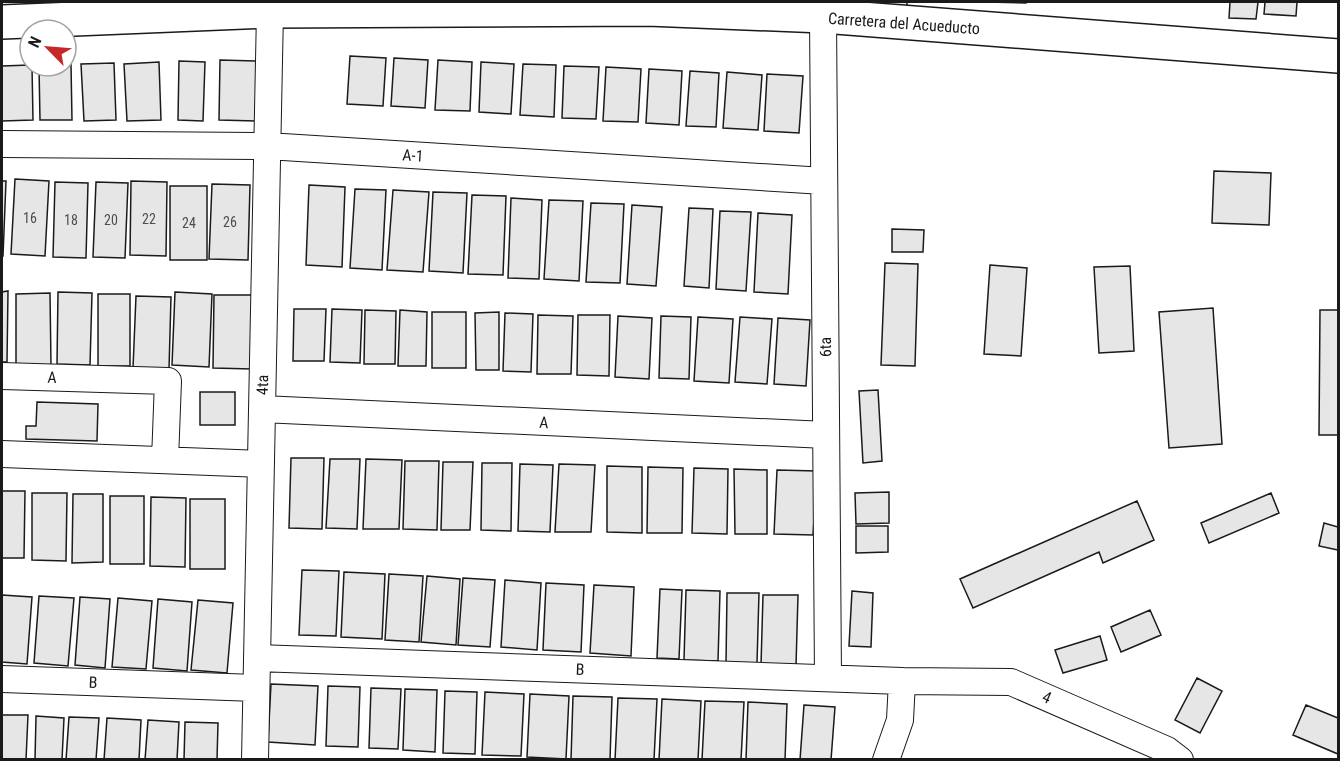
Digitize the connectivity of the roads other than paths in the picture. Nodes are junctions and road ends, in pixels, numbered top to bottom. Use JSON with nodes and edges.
{"nodes":[{"id":1,"x":664,"y":6,"type":"edge"},
{"id":2,"x":270,"y":11,"type":"junction"},
{"id":3,"x":823,"y":16,"type":"junction"},
{"id":4,"x":2,"y":22,"type":"edge"},
{"id":5,"x":1338,"y":56,"type":"edge"},
{"id":6,"x":2,"y":144,"type":"edge"},
{"id":7,"x":267,"y":146,"type":"junction"},
{"id":8,"x":824,"y":181,"type":"junction"},
{"id":9,"x":2,"y":376,"type":"edge"},
{"id":10,"x":262,"y":409,"type":"junction"},
{"id":11,"x":826,"y":435,"type":"junction"},
{"id":12,"x":2,"y":454,"type":"edge"},
{"id":13,"x":165,"y":460,"type":"junction"},
{"id":14,"x":261,"y":464,"type":"junction"},
{"id":15,"x":257,"y":658,"type":"junction"},
{"id":16,"x":828,"y":678,"type":"junction"},
{"id":17,"x":2,"y":679,"type":"edge"},
{"id":18,"x":902,"y":681,"type":"junction"},
{"id":19,"x":256,"y":688,"type":"junction"},
{"id":20,"x":255,"y":759,"type":"edge"},
{"id":21,"x":886,"y":759,"type":"edge"},
{"id":22,"x":1180,"y":759,"type":"edge"}],
"edges":[{"from":1,"to":2,"type":"street","name":"Carretera del Acueducto"},
{"from":1,"to":3,"type":"street","name":"Carretera del Acueducto"},
{"from":2,"to":4,"type":"street","name":"Carretera del Acueducto"},
{"from":2,"to":7,"type":"street","name":"4ta"},
{"from":3,"to":5,"type":"street","name":"Carretera del Acueducto"},
{"from":3,"to":8,"type":"street","name":"6ta"},
{"from":6,"to":7,"type":"street","name":"A-1"},
{"from":7,"to":8,"type":"street","name":"A-1"},
{"from":7,"to":10,"type":"street","name":"4ta"},
{"from":8,"to":11,"type":"street","name":"6ta"},
{"from":9,"to":13,"type":"street","name":"A"},
{"from":10,"to":11,"type":"street","name":"A"},
{"from":10,"to":14,"type":"street","name":"4ta"},
{"from":11,"to":16,"type":"street","name":"6ta"},
{"from":12,"to":13,"type":"street"},
{"from":13,"to":14,"type":"street"},
{"from":14,"to":15,"type":"street","name":"4ta"},
{"from":15,"to":16,"type":"street","name":"B"},
{"from":15,"to":19,"type":"street","name":"4ta"},
{"from":16,"to":18,"type":"street","name":"B"},
{"from":17,"to":19,"type":"street","name":"B"},
{"from":18,"to":21,"type":"street"},
{"from":18,"to":22,"type":"street","name":"4"},
{"from":19,"to":20,"type":"street","name":"4ta"}]}
